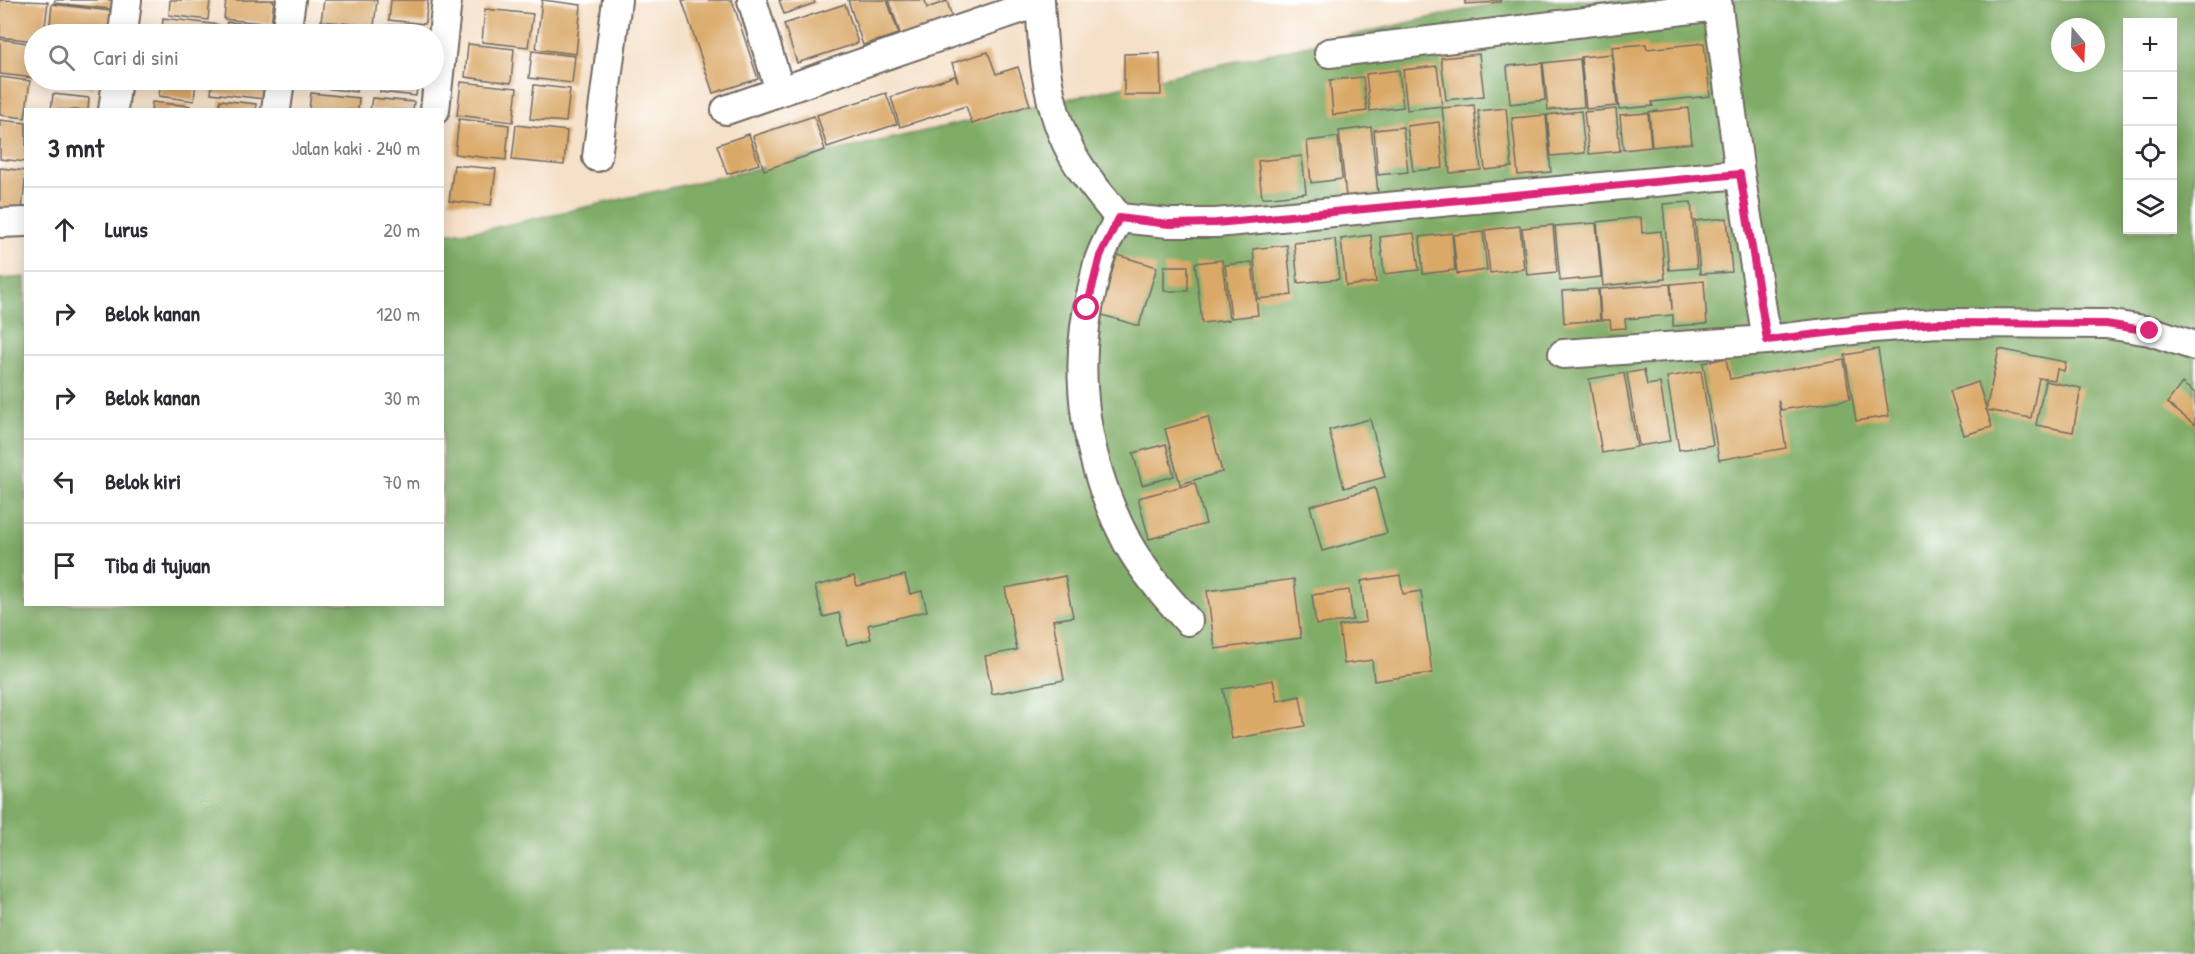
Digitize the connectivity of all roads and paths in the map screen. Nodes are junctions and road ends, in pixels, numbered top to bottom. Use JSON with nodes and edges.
{"nodes":[{"id":1,"x":127,"y":0,"type":"edge"},
{"id":2,"x":291,"y":0,"type":"edge"},
{"id":3,"x":447,"y":0,"type":"edge"},
{"id":4,"x":617,"y":0,"type":"edge"},
{"id":5,"x":752,"y":0,"type":"edge"},
{"id":6,"x":1040,"y":1,"type":"edge"},
{"id":7,"x":1717,"y":3,"type":"edge"},
{"id":8,"x":124,"y":24,"type":"edge"},
{"id":9,"x":287,"y":24,"type":"edge"},
{"id":10,"x":444,"y":28,"type":"edge"},
{"id":11,"x":1329,"y":53,"type":"dead end"},
{"id":12,"x":116,"y":90,"type":"edge"},
{"id":13,"x":279,"y":90,"type":"edge"},
{"id":14,"x":437,"y":90,"type":"edge"},
{"id":15,"x":780,"y":91,"type":"junction"},
{"id":16,"x":113,"y":108,"type":"edge"},
{"id":17,"x":276,"y":108,"type":"edge"},
{"id":18,"x":435,"y":108,"type":"edge"},
{"id":19,"x":726,"y":110,"type":"dead end"},
{"id":20,"x":597,"y":158,"type":"dead end"},
{"id":21,"x":1740,"y":174,"type":"junction"},
{"id":22,"x":1119,"y":218,"type":"junction"},
{"id":23,"x":24,"y":222,"type":"edge"},
{"id":24,"x":0,"y":223,"type":"edge"},
{"id":25,"x":1767,"y":340,"type":"junction"},
{"id":26,"x":2195,"y":346,"type":"edge"},
{"id":27,"x":1563,"y":354,"type":"dead end"},
{"id":28,"x":1188,"y":621,"type":"dead end"}],
"edges":[{"from":1,"to":8,"type":"street"},
{"from":2,"to":9,"type":"street"},
{"from":3,"to":10,"type":"street"},
{"from":4,"to":20,"type":"street"},
{"from":5,"to":15,"type":"street"},
{"from":6,"to":15,"type":"street"},
{"from":6,"to":22,"type":"street"},
{"from":7,"to":11,"type":"street"},
{"from":7,"to":21,"type":"street"},
{"from":12,"to":16,"type":"street"},
{"from":13,"to":17,"type":"street"},
{"from":14,"to":18,"type":"street"},
{"from":15,"to":19,"type":"street"},
{"from":21,"to":22,"type":"street"},
{"from":21,"to":25,"type":"street"},
{"from":22,"to":28,"type":"street"},
{"from":23,"to":24,"type":"street"},
{"from":25,"to":26,"type":"street"},
{"from":25,"to":27,"type":"street"}]}
